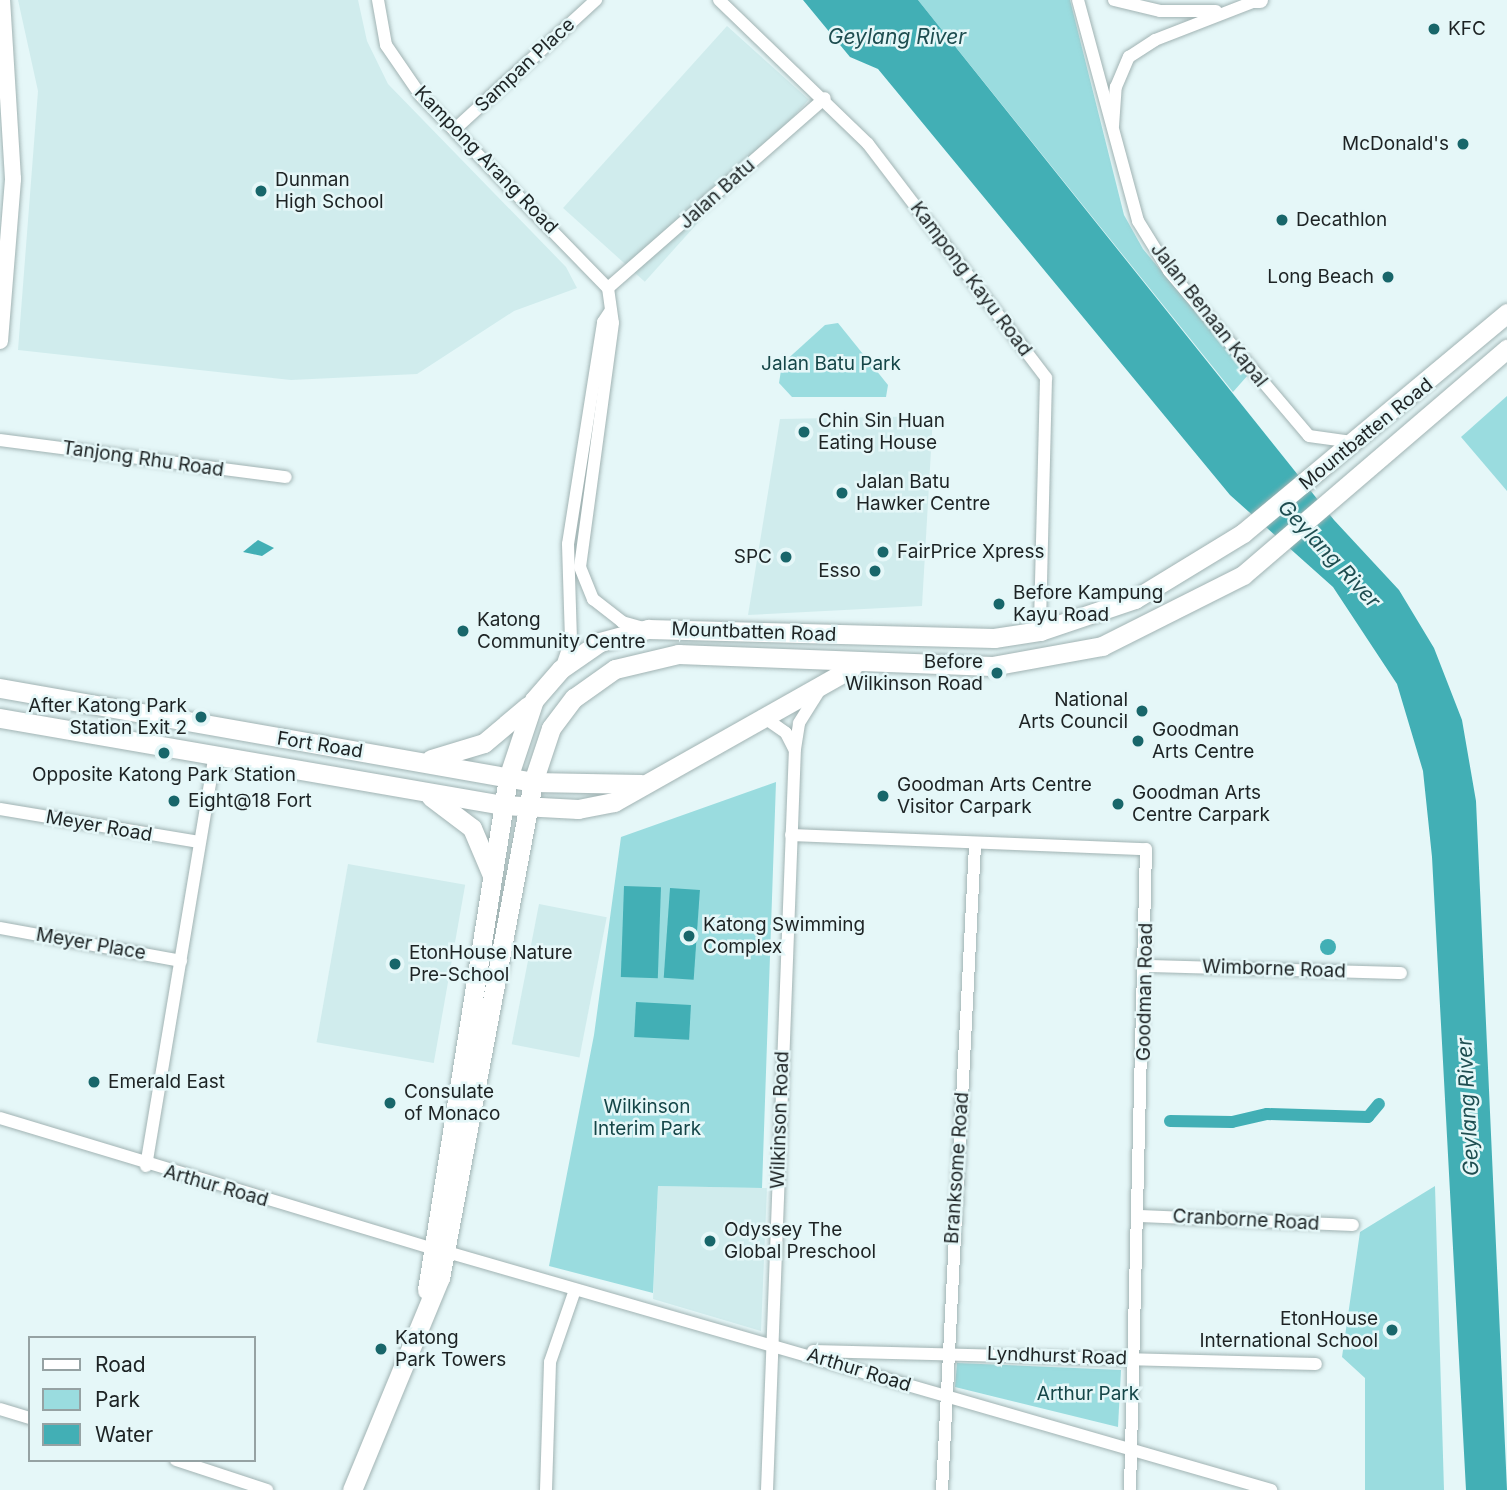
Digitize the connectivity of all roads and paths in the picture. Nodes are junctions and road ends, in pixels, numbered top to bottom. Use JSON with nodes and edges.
{"nodes":[{"id":1,"x":2,"y":0,"type":"edge"},
{"id":2,"x":377,"y":0,"type":"edge"},
{"id":3,"x":596,"y":0,"type":"edge"},
{"id":4,"x":719,"y":0,"type":"edge"},
{"id":5,"x":1078,"y":0,"type":"edge"},
{"id":6,"x":1115,"y":0,"type":"edge"},
{"id":7,"x":1255,"y":1,"type":"edge"},
{"id":8,"x":1224,"y":11,"type":"junction"},
{"id":9,"x":825,"y":98,"type":"junction"},
{"id":10,"x":454,"y":130,"type":"junction"},
{"id":11,"x":1112,"y":137,"type":"junction"},
{"id":12,"x":608,"y":288,"type":"junction"},
{"id":13,"x":611,"y":310,"type":"junction"},
{"id":14,"x":1505,"y":313,"type":"edge"},
{"id":15,"x":0,"y":341,"type":"edge"},
{"id":16,"x":1507,"y":349,"type":"edge"},
{"id":17,"x":1507,"y":360,"type":"edge"},
{"id":18,"x":1488,"y":369,"type":"junction"},
{"id":19,"x":0,"y":440,"type":"edge"},
{"id":20,"x":1356,"y":442,"type":"junction"},
{"id":21,"x":286,"y":477,"type":"dead end"},
{"id":22,"x":648,"y":629,"type":"junction"},
{"id":23,"x":1040,"y":631,"type":"junction"},
{"id":24,"x":863,"y":665,"type":"junction"},
{"id":25,"x":561,"y":669,"type":"junction"},
{"id":26,"x":831,"y":675,"type":"junction"},
{"id":27,"x":0,"y":688,"type":"edge"},
{"id":28,"x":534,"y":701,"type":"junction"},
{"id":29,"x":762,"y":716,"type":"junction"},
{"id":30,"x":2,"y":719,"type":"edge"},
{"id":31,"x":794,"y":749,"type":"junction"},
{"id":32,"x":214,"y":758,"type":"junction"},
{"id":33,"x":423,"y":761,"type":"junction"},
{"id":34,"x":508,"y":778,"type":"junction"},
{"id":35,"x":533,"y":782,"type":"junction"},
{"id":36,"x":642,"y":784,"type":"junction"},
{"id":37,"x":422,"y":791,"type":"junction"},
{"id":38,"x":503,"y":805,"type":"junction"},
{"id":39,"x":529,"y":808,"type":"junction"},
{"id":40,"x":0,"y":809,"type":"edge"},
{"id":41,"x":791,"y":835,"type":"junction"},
{"id":42,"x":199,"y":842,"type":"junction"},
{"id":43,"x":975,"y":846,"type":"junction"},
{"id":44,"x":491,"y":873,"type":"junction"},
{"id":45,"x":0,"y":928,"type":"edge"},
{"id":46,"x":181,"y":961,"type":"junction"},
{"id":47,"x":1147,"y":966,"type":"junction"},
{"id":48,"x":1401,"y":974,"type":"dead end"},
{"id":49,"x":0,"y":1118,"type":"edge"},
{"id":50,"x":146,"y":1166,"type":"junction"},
{"id":51,"x":1140,"y":1216,"type":"junction"},
{"id":52,"x":1353,"y":1225,"type":"dead end"},
{"id":53,"x":440,"y":1251,"type":"junction"},
{"id":54,"x":575,"y":1290,"type":"junction"},
{"id":55,"x":772,"y":1346,"type":"junction"},
{"id":56,"x":797,"y":1351,"type":"junction"},
{"id":57,"x":946,"y":1352,"type":"junction"},
{"id":58,"x":1134,"y":1358,"type":"junction"},
{"id":59,"x":1316,"y":1364,"type":"dead end"},
{"id":60,"x":944,"y":1396,"type":"junction"},
{"id":61,"x":0,"y":1409,"type":"edge"},
{"id":62,"x":28,"y":1417,"type":"edge"},
{"id":63,"x":1131,"y":1446,"type":"junction"},
{"id":64,"x":182,"y":1462,"type":"edge"},
{"id":65,"x":267,"y":1490,"type":"edge"},
{"id":66,"x":352,"y":1490,"type":"edge"},
{"id":67,"x":546,"y":1490,"type":"edge"},
{"id":68,"x":767,"y":1490,"type":"edge"},
{"id":69,"x":942,"y":1490,"type":"edge"},
{"id":70,"x":1130,"y":1490,"type":"edge"},
{"id":71,"x":1271,"y":1490,"type":"edge"}],
"edges":[{"from":1,"to":15,"type":"street"},
{"from":2,"to":10,"type":"street","name":"Kampong Arang Road"},
{"from":3,"to":10,"type":"street","name":"Sampan Place"},
{"from":4,"to":9,"type":"street","name":"Kampong Kayu Road"},
{"from":5,"to":11,"type":"street","name":"Jalan Benaan Kapal"},
{"from":6,"to":8,"type":"street","name":"Jalan Benaan Kapal"},
{"from":7,"to":8,"type":"street","name":"Jalan Benaan Kapal"},
{"from":8,"to":11,"type":"street","name":"Jalan Benaan Kapal"},
{"from":9,"to":12,"type":"street","name":"Jalan Batu"},
{"from":9,"to":23,"type":"street","name":"Kampong Kayu Road"},
{"from":10,"to":12,"type":"street","name":"Kampong Arang Road"},
{"from":11,"to":20,"type":"street","name":"Jalan Benaan Kapal"},
{"from":12,"to":13,"type":"street"},
{"from":13,"to":22,"type":"street"},
{"from":13,"to":25,"type":"street"},
{"from":14,"to":20,"type":"main road","name":"Mountbatten Road"},
{"from":16,"to":18,"type":"main road","name":"Mountbatten Road"},
{"from":17,"to":18,"type":"main road"},
{"from":18,"to":24,"type":"main road","name":"Mountbatten Road"},
{"from":19,"to":21,"type":"street","name":"Tanjong Rhu Road"},
{"from":20,"to":23,"type":"main road","name":"Mountbatten Road"},
{"from":22,"to":23,"type":"main road","name":"Mountbatten Road"},
{"from":22,"to":25,"type":"main road","name":"Mountbatten Road"},
{"from":24,"to":26,"type":"main road","name":"Fort Road"},
{"from":24,"to":35,"type":"main road","name":"Mountbatten Road"},
{"from":25,"to":28,"type":"main road","name":"Mountbatten Road"},
{"from":26,"to":29,"type":"main road","name":"Fort Road"},
{"from":26,"to":31,"type":"street","name":"Wilkinson Road"},
{"from":27,"to":33,"type":"main road","name":"Fort Road"},
{"from":28,"to":33,"type":"main road"},
{"from":28,"to":34,"type":"main road","name":"Mountbatten Road"},
{"from":29,"to":31,"type":"street"},
{"from":29,"to":36,"type":"main road","name":"Fort Road"},
{"from":30,"to":32,"type":"main road","name":"Fort Road"},
{"from":31,"to":41,"type":"street","name":"Wilkinson Road"},
{"from":32,"to":37,"type":"main road","name":"Fort Road"},
{"from":32,"to":42,"type":"street"},
{"from":33,"to":34,"type":"main road","name":"Fort Road"},
{"from":34,"to":35,"type":"main road","name":"Fort Road"},
{"from":34,"to":38,"type":"main road","name":"Mountbatten Road"},
{"from":35,"to":36,"type":"main road","name":"Fort Road"},
{"from":35,"to":39,"type":"main road","name":"Mountbatten Road"},
{"from":36,"to":39,"type":"main road","name":"Fort Road"},
{"from":37,"to":38,"type":"main road","name":"Fort Road"},
{"from":37,"to":44,"type":"main road"},
{"from":38,"to":39,"type":"main road","name":"Fort Road"},
{"from":38,"to":44,"type":"main road","name":"Mountbatten Road"},
{"from":39,"to":53,"type":"main road","name":"Mountbatten Road"},
{"from":40,"to":42,"type":"street","name":"Meyer Road"},
{"from":41,"to":43,"type":"street","name":"Goodman Road"},
{"from":41,"to":55,"type":"street","name":"Wilkinson Road"},
{"from":42,"to":46,"type":"street"},
{"from":43,"to":47,"type":"street","name":"Goodman Road"},
{"from":43,"to":57,"type":"street","name":"Branksome Road"},
{"from":44,"to":53,"type":"main road","name":"Mountbatten Road"},
{"from":45,"to":46,"type":"street","name":"Meyer Place"},
{"from":46,"to":50,"type":"street"},
{"from":47,"to":48,"type":"street","name":"Wimborne Road"},
{"from":47,"to":51,"type":"street","name":"Goodman Road"},
{"from":49,"to":50,"type":"street","name":"Arthur Road"},
{"from":50,"to":53,"type":"street","name":"Arthur Road"},
{"from":51,"to":52,"type":"street","name":"Cranborne Road"},
{"from":51,"to":58,"type":"street","name":"Goodman Road"},
{"from":53,"to":54,"type":"street","name":"Arthur Road"},
{"from":53,"to":66,"type":"main road","name":"Mountbatten Road"},
{"from":54,"to":55,"type":"street","name":"Arthur Road"},
{"from":54,"to":67,"type":"street"},
{"from":55,"to":56,"type":"street","name":"Arthur Road"},
{"from":55,"to":68,"type":"street","name":"Wilkinson Road"},
{"from":56,"to":57,"type":"street","name":"Lyndhurst Road"},
{"from":56,"to":60,"type":"street","name":"Arthur Road"},
{"from":57,"to":58,"type":"street","name":"Lyndhurst Road"},
{"from":57,"to":60,"type":"street","name":"Branksome Road"},
{"from":58,"to":59,"type":"street","name":"Lyndhurst Road"},
{"from":58,"to":63,"type":"street","name":"Goodman Road"},
{"from":60,"to":63,"type":"street","name":"Arthur Road"},
{"from":60,"to":69,"type":"street","name":"Branksome Road"},
{"from":61,"to":62,"type":"street"},
{"from":63,"to":70,"type":"street","name":"Goodman Road"},
{"from":63,"to":71,"type":"street","name":"Arthur Road"},
{"from":64,"to":65,"type":"street"}]}
